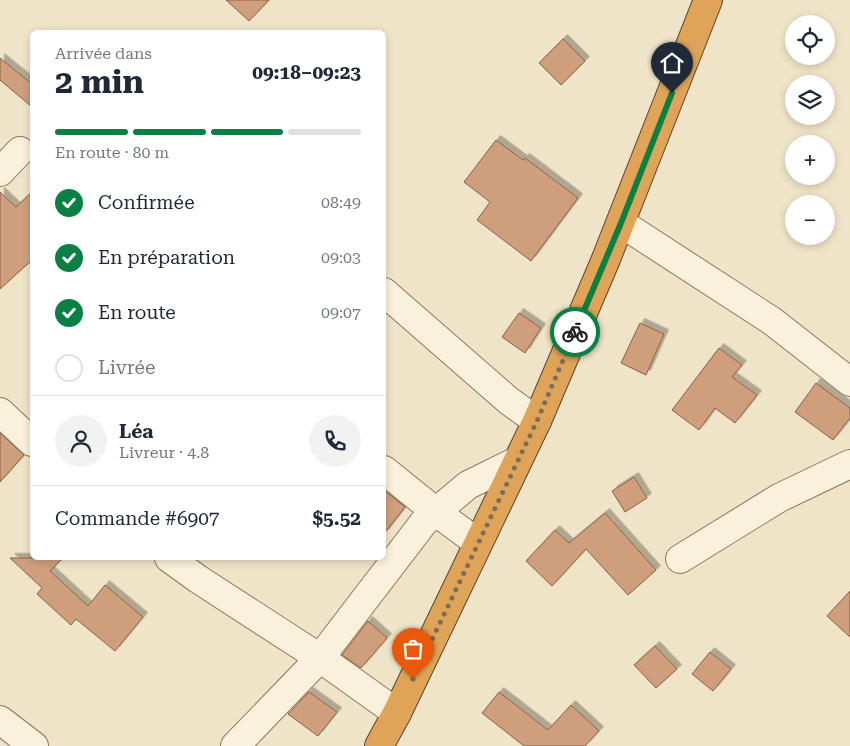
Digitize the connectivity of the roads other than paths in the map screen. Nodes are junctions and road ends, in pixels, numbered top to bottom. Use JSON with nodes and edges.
{"nodes":[{"id":1,"x":708,"y":0,"type":"edge"},
{"id":2,"x":20,"y":151,"type":"dead end"},
{"id":3,"x":0,"y":172,"type":"edge"},
{"id":4,"x":621,"y":223,"type":"junction"},
{"id":5,"x":386,"y":294,"type":"edge"},
{"id":6,"x":850,"y":382,"type":"edge"},
{"id":7,"x":0,"y":412,"type":"edge"},
{"id":8,"x":537,"y":421,"type":"junction"},
{"id":9,"x":30,"y":440,"type":"edge"},
{"id":10,"x":517,"y":461,"type":"junction"},
{"id":11,"x":850,"y":464,"type":"edge"},
{"id":12,"x":386,"y":472,"type":"edge"},
{"id":13,"x":436,"y":512,"type":"junction"},
{"id":14,"x":478,"y":543,"type":"junction"},
{"id":15,"x":680,"y":559,"type":"dead end"},
{"id":16,"x":172,"y":560,"type":"edge"},
{"id":17,"x":320,"y":658,"type":"junction"},
{"id":18,"x":397,"y":713,"type":"junction"},
{"id":19,"x":0,"y":720,"type":"edge"},
{"id":20,"x":34,"y":746,"type":"edge"},
{"id":21,"x":235,"y":746,"type":"edge"},
{"id":22,"x":379,"y":746,"type":"edge"}],
"edges":[{"from":1,"to":4,"type":"highway"},
{"from":2,"to":3,"type":"street"},
{"from":4,"to":6,"type":"street"},
{"from":4,"to":8,"type":"highway"},
{"from":5,"to":8,"type":"street"},
{"from":7,"to":9,"type":"street"},
{"from":8,"to":10,"type":"highway"},
{"from":10,"to":13,"type":"street"},
{"from":10,"to":14,"type":"highway"},
{"from":11,"to":15,"type":"street"},
{"from":12,"to":13,"type":"street"},
{"from":13,"to":14,"type":"street"},
{"from":13,"to":17,"type":"street"},
{"from":14,"to":18,"type":"highway"},
{"from":16,"to":17,"type":"street"},
{"from":17,"to":18,"type":"street"},
{"from":17,"to":21,"type":"street"},
{"from":18,"to":22,"type":"highway"},
{"from":19,"to":20,"type":"street"}]}
